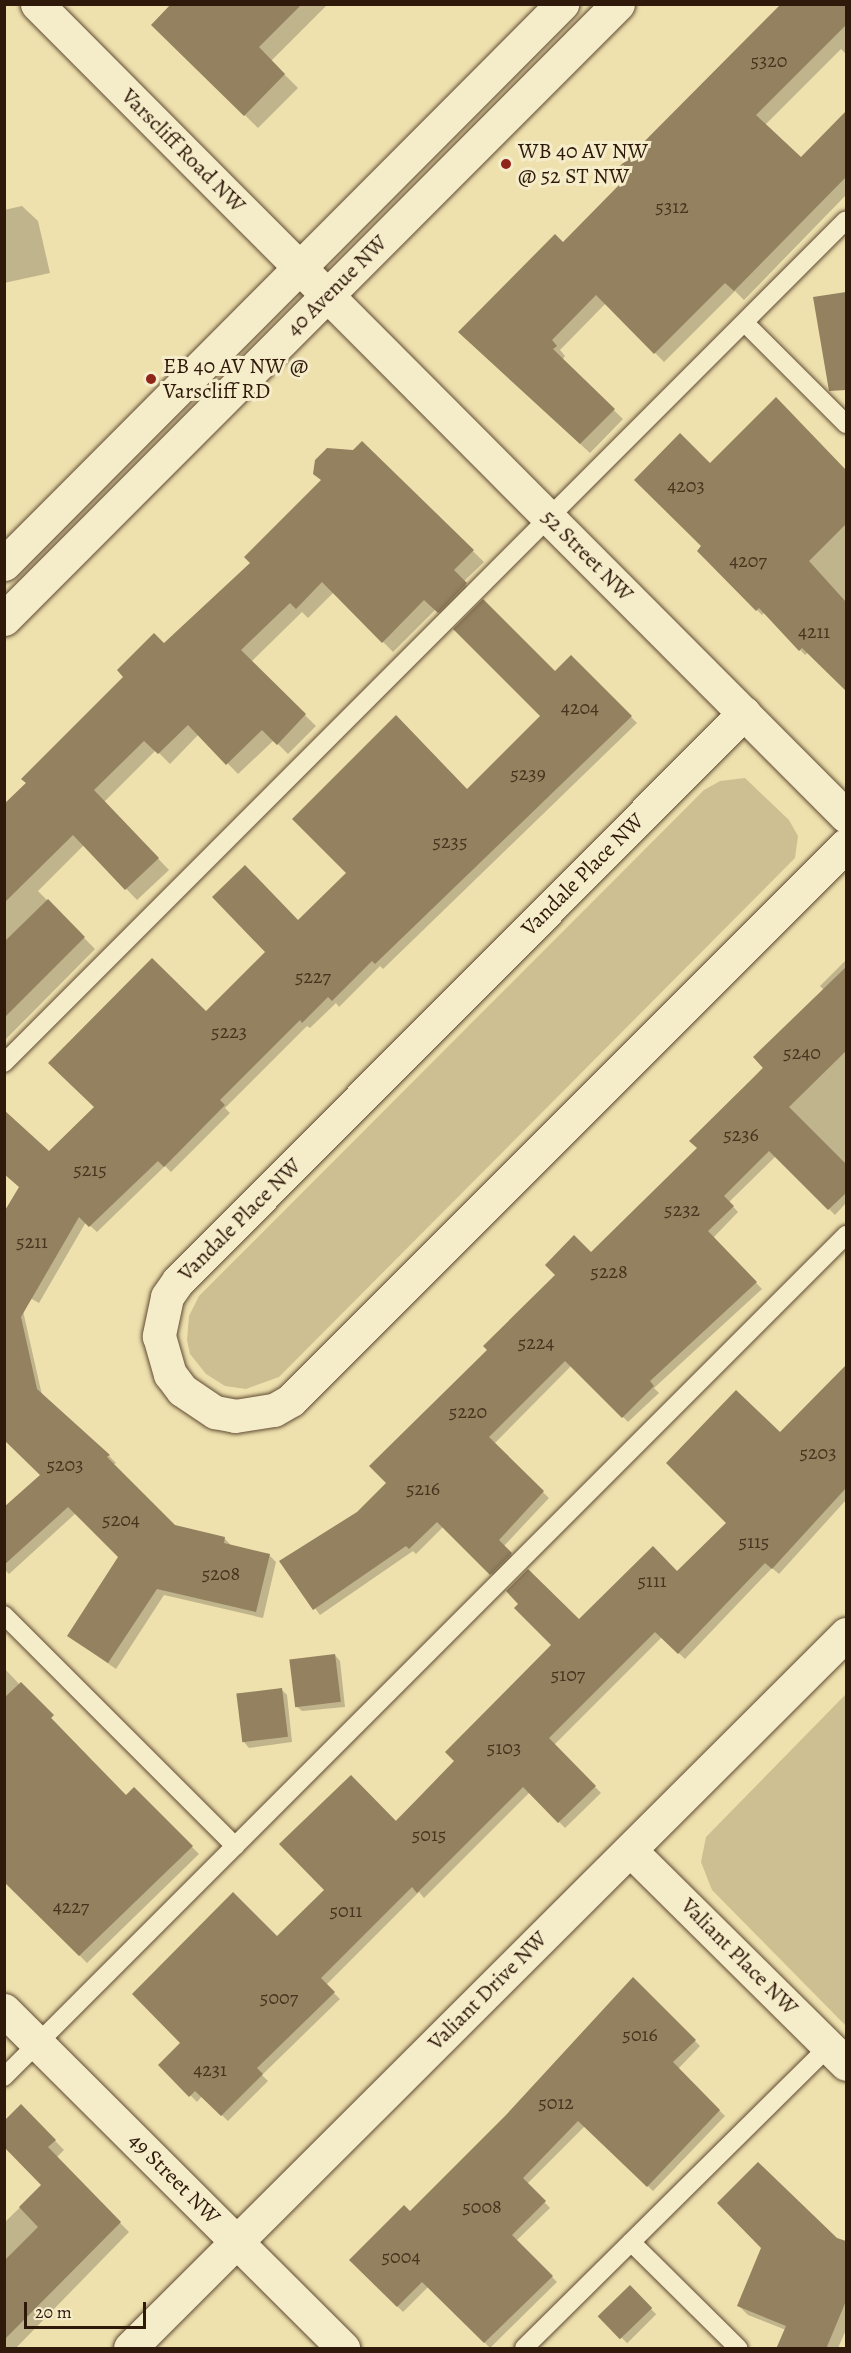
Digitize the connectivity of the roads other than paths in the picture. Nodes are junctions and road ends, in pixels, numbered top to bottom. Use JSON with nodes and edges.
{"nodes":[{"id":1,"x":562,"y":4,"type":"edge"},
{"id":2,"x":618,"y":4,"type":"edge"},
{"id":3,"x":43,"y":7,"type":"edge"},
{"id":4,"x":846,"y":220,"type":"edge"},
{"id":5,"x":298,"y":267,"type":"junction"},
{"id":6,"x":328,"y":297,"type":"junction"},
{"id":7,"x":745,"y":323,"type":"junction"},
{"id":8,"x":846,"y":424,"type":"edge"},
{"id":9,"x":550,"y":519,"type":"junction"},
{"id":10,"x":4,"y":564,"type":"edge"},
{"id":11,"x":4,"y":619,"type":"edge"},
{"id":12,"x":744,"y":713,"type":"junction"},
{"id":13,"x":846,"y":816,"type":"edge"},
{"id":14,"x":846,"y":845,"type":"edge"},
{"id":15,"x":4,"y":1063,"type":"edge"},
{"id":16,"x":846,"y":1235,"type":"edge"},
{"id":17,"x":4,"y":1615,"type":"edge"},
{"id":18,"x":846,"y":1634,"type":"edge"},
{"id":19,"x":235,"y":1846,"type":"junction"},
{"id":20,"x":630,"y":1850,"type":"junction"},
{"id":21,"x":4,"y":2010,"type":"edge"},
{"id":22,"x":38,"y":2044,"type":"junction"},
{"id":23,"x":838,"y":2055,"type":"edge"},
{"id":24,"x":4,"y":2077,"type":"edge"},
{"id":25,"x":236,"y":2242,"type":"junction"},
{"id":26,"x":631,"y":2242,"type":"junction"},
{"id":27,"x":130,"y":2349,"type":"edge"},
{"id":28,"x":343,"y":2349,"type":"edge"},
{"id":29,"x":524,"y":2349,"type":"edge"},
{"id":30,"x":738,"y":2349,"type":"edge"}],
"edges":[{"from":1,"to":5,"type":"street","name":"40 Avenue NW"},
{"from":2,"to":6,"type":"street","name":"40 Avenue NW"},
{"from":3,"to":5,"type":"street","name":"Varscliff Road NW"},
{"from":4,"to":7,"type":"lane"},
{"from":5,"to":6,"type":"street","name":"Varscliff Road NW"},
{"from":5,"to":10,"type":"street","name":"40 Avenue NW"},
{"from":6,"to":9,"type":"street","name":"52 Street NW"},
{"from":6,"to":11,"type":"street","name":"40 Avenue NW"},
{"from":7,"to":8,"type":"lane"},
{"from":7,"to":9,"type":"lane"},
{"from":9,"to":12,"type":"street","name":"52 Street NW"},
{"from":9,"to":15,"type":"lane"},
{"from":12,"to":13,"type":"street","name":"52 Street NW"},
{"from":12,"to":14,"type":"street","name":"Vandale Place NW"},
{"from":16,"to":19,"type":"lane"},
{"from":17,"to":19,"type":"lane"},
{"from":18,"to":20,"type":"street","name":"Valiant Drive NW"},
{"from":19,"to":22,"type":"lane"},
{"from":20,"to":23,"type":"street","name":"Valiant Place NW"},
{"from":20,"to":25,"type":"street","name":"Valiant Drive NW"},
{"from":21,"to":22,"type":"street","name":"49 Street NW"},
{"from":22,"to":24,"type":"lane"},
{"from":22,"to":25,"type":"street","name":"49 Street NW"},
{"from":23,"to":26,"type":"lane"},
{"from":25,"to":27,"type":"street","name":"Valiant Drive NW"},
{"from":25,"to":28,"type":"street","name":"49 Street NW"},
{"from":26,"to":29,"type":"lane"},
{"from":26,"to":30,"type":"lane"}]}
